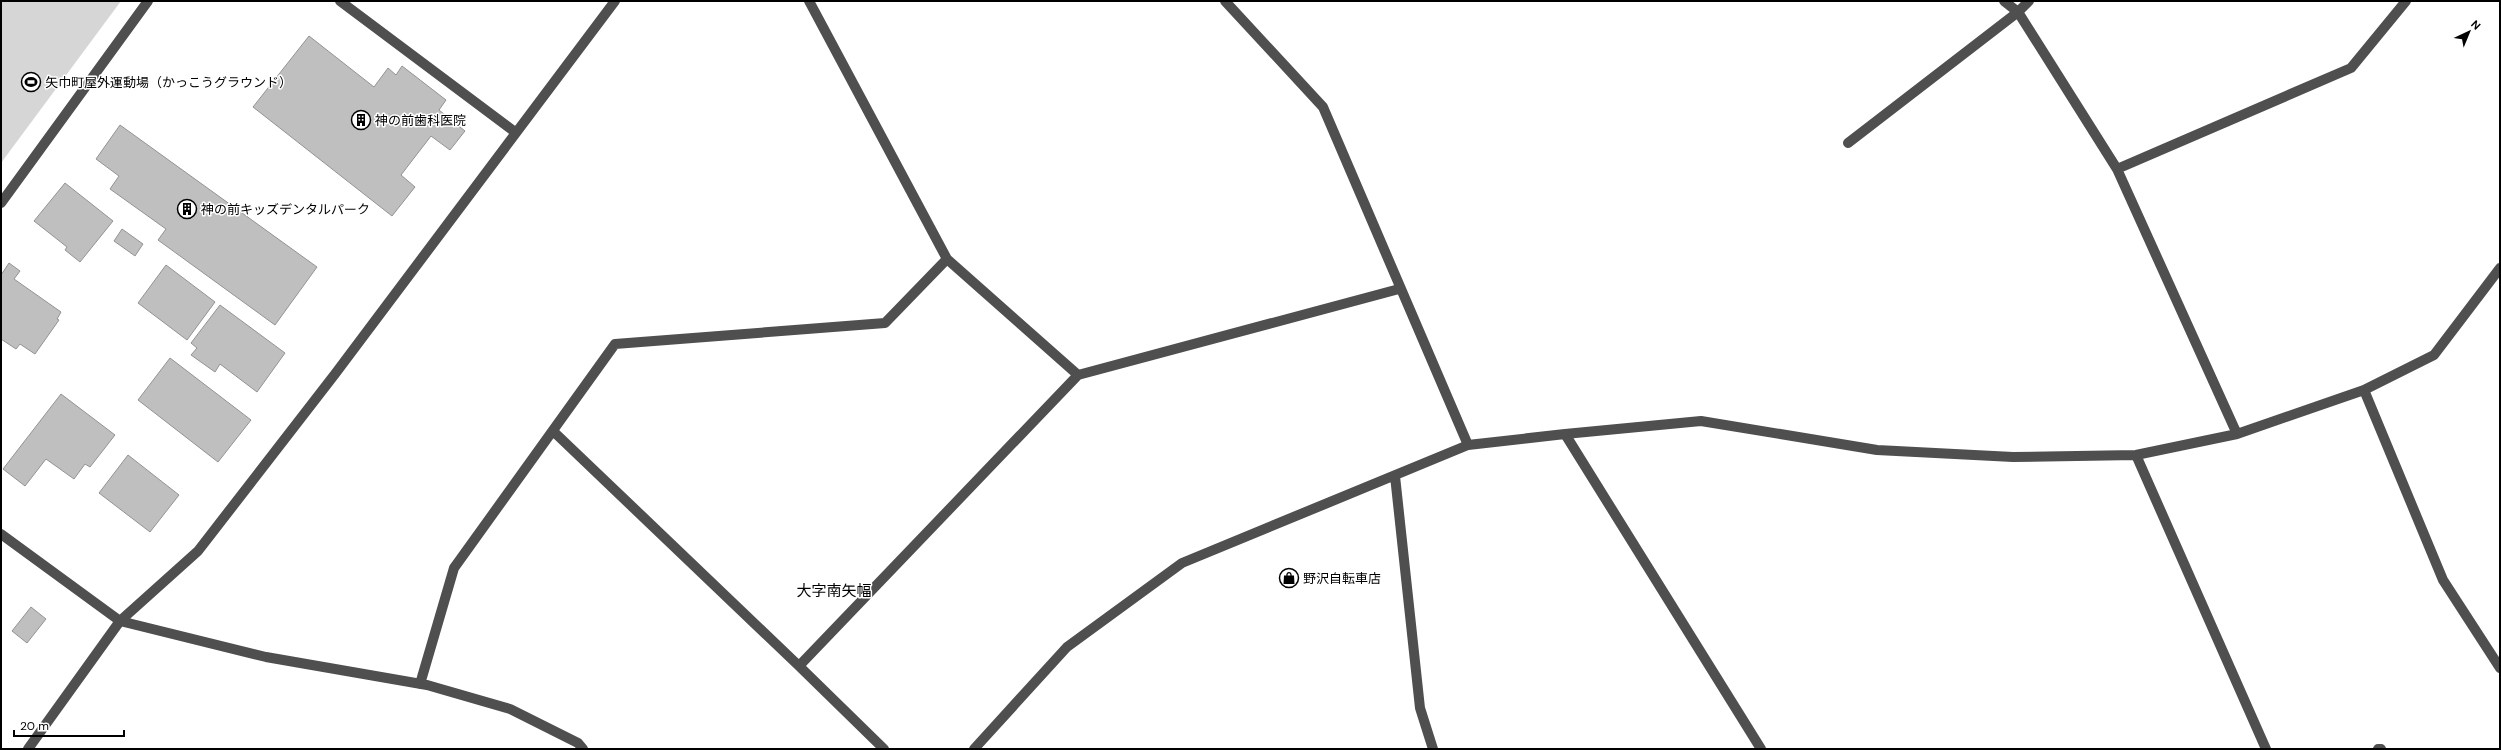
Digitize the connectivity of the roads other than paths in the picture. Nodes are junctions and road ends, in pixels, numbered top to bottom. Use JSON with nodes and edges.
{"nodes":[{"id":1,"x":148,"y":1,"type":"edge"},
{"id":2,"x":340,"y":1,"type":"edge"},
{"id":3,"x":615,"y":1,"type":"edge"},
{"id":4,"x":808,"y":1,"type":"edge"},
{"id":5,"x":1225,"y":1,"type":"edge"},
{"id":6,"x":2004,"y":1,"type":"edge"},
{"id":7,"x":2029,"y":1,"type":"edge"},
{"id":8,"x":2406,"y":1,"type":"edge"},
{"id":9,"x":2018,"y":12,"type":"junction"},
{"id":10,"x":515,"y":132,"type":"junction"},
{"id":11,"x":1848,"y":143,"type":"dead end"},
{"id":12,"x":2117,"y":170,"type":"junction"},
{"id":13,"x":1,"y":203,"type":"edge"},
{"id":14,"x":948,"y":259,"type":"junction"},
{"id":15,"x":2499,"y":271,"type":"edge"},
{"id":16,"x":1399,"y":289,"type":"junction"},
{"id":17,"x":1078,"y":375,"type":"junction"},
{"id":18,"x":2364,"y":390,"type":"junction"},
{"id":19,"x":553,"y":431,"type":"junction"},
{"id":20,"x":1565,"y":434,"type":"junction"},
{"id":21,"x":2237,"y":434,"type":"junction"},
{"id":22,"x":1468,"y":445,"type":"junction"},
{"id":23,"x":2136,"y":455,"type":"junction"},
{"id":24,"x":1395,"y":476,"type":"junction"},
{"id":25,"x":1,"y":534,"type":"edge"},
{"id":26,"x":120,"y":621,"type":"junction"},
{"id":27,"x":799,"y":666,"type":"junction"},
{"id":28,"x":2500,"y":668,"type":"edge"},
{"id":29,"x":420,"y":684,"type":"junction"},
{"id":30,"x":28,"y":749,"type":"edge"},
{"id":31,"x":583,"y":749,"type":"edge"},
{"id":32,"x":884,"y":749,"type":"edge"},
{"id":33,"x":974,"y":749,"type":"edge"},
{"id":34,"x":1433,"y":749,"type":"edge"},
{"id":35,"x":1761,"y":749,"type":"edge"},
{"id":36,"x":2266,"y":749,"type":"edge"}],
"edges":[{"from":1,"to":13,"type":"street"},
{"from":2,"to":10,"type":"street"},
{"from":3,"to":10,"type":"street"},
{"from":4,"to":14,"type":"street"},
{"from":5,"to":16,"type":"street"},
{"from":6,"to":9,"type":"street"},
{"from":7,"to":9,"type":"street"},
{"from":8,"to":12,"type":"street"},
{"from":9,"to":11,"type":"street"},
{"from":9,"to":12,"type":"street"},
{"from":10,"to":26,"type":"street"},
{"from":12,"to":21,"type":"street"},
{"from":14,"to":17,"type":"street"},
{"from":14,"to":19,"type":"street"},
{"from":15,"to":18,"type":"street"},
{"from":16,"to":17,"type":"street"},
{"from":16,"to":22,"type":"street"},
{"from":17,"to":27,"type":"street"},
{"from":18,"to":21,"type":"street"},
{"from":18,"to":28,"type":"street"},
{"from":19,"to":27,"type":"street"},
{"from":19,"to":29,"type":"street"},
{"from":20,"to":22,"type":"street"},
{"from":20,"to":23,"type":"street"},
{"from":20,"to":35,"type":"street"},
{"from":21,"to":23,"type":"street"},
{"from":22,"to":24,"type":"street"},
{"from":23,"to":36,"type":"street"},
{"from":24,"to":33,"type":"street"},
{"from":24,"to":34,"type":"street"},
{"from":25,"to":26,"type":"street"},
{"from":26,"to":29,"type":"street"},
{"from":26,"to":30,"type":"street"},
{"from":27,"to":32,"type":"street"},
{"from":29,"to":31,"type":"street"}]}
